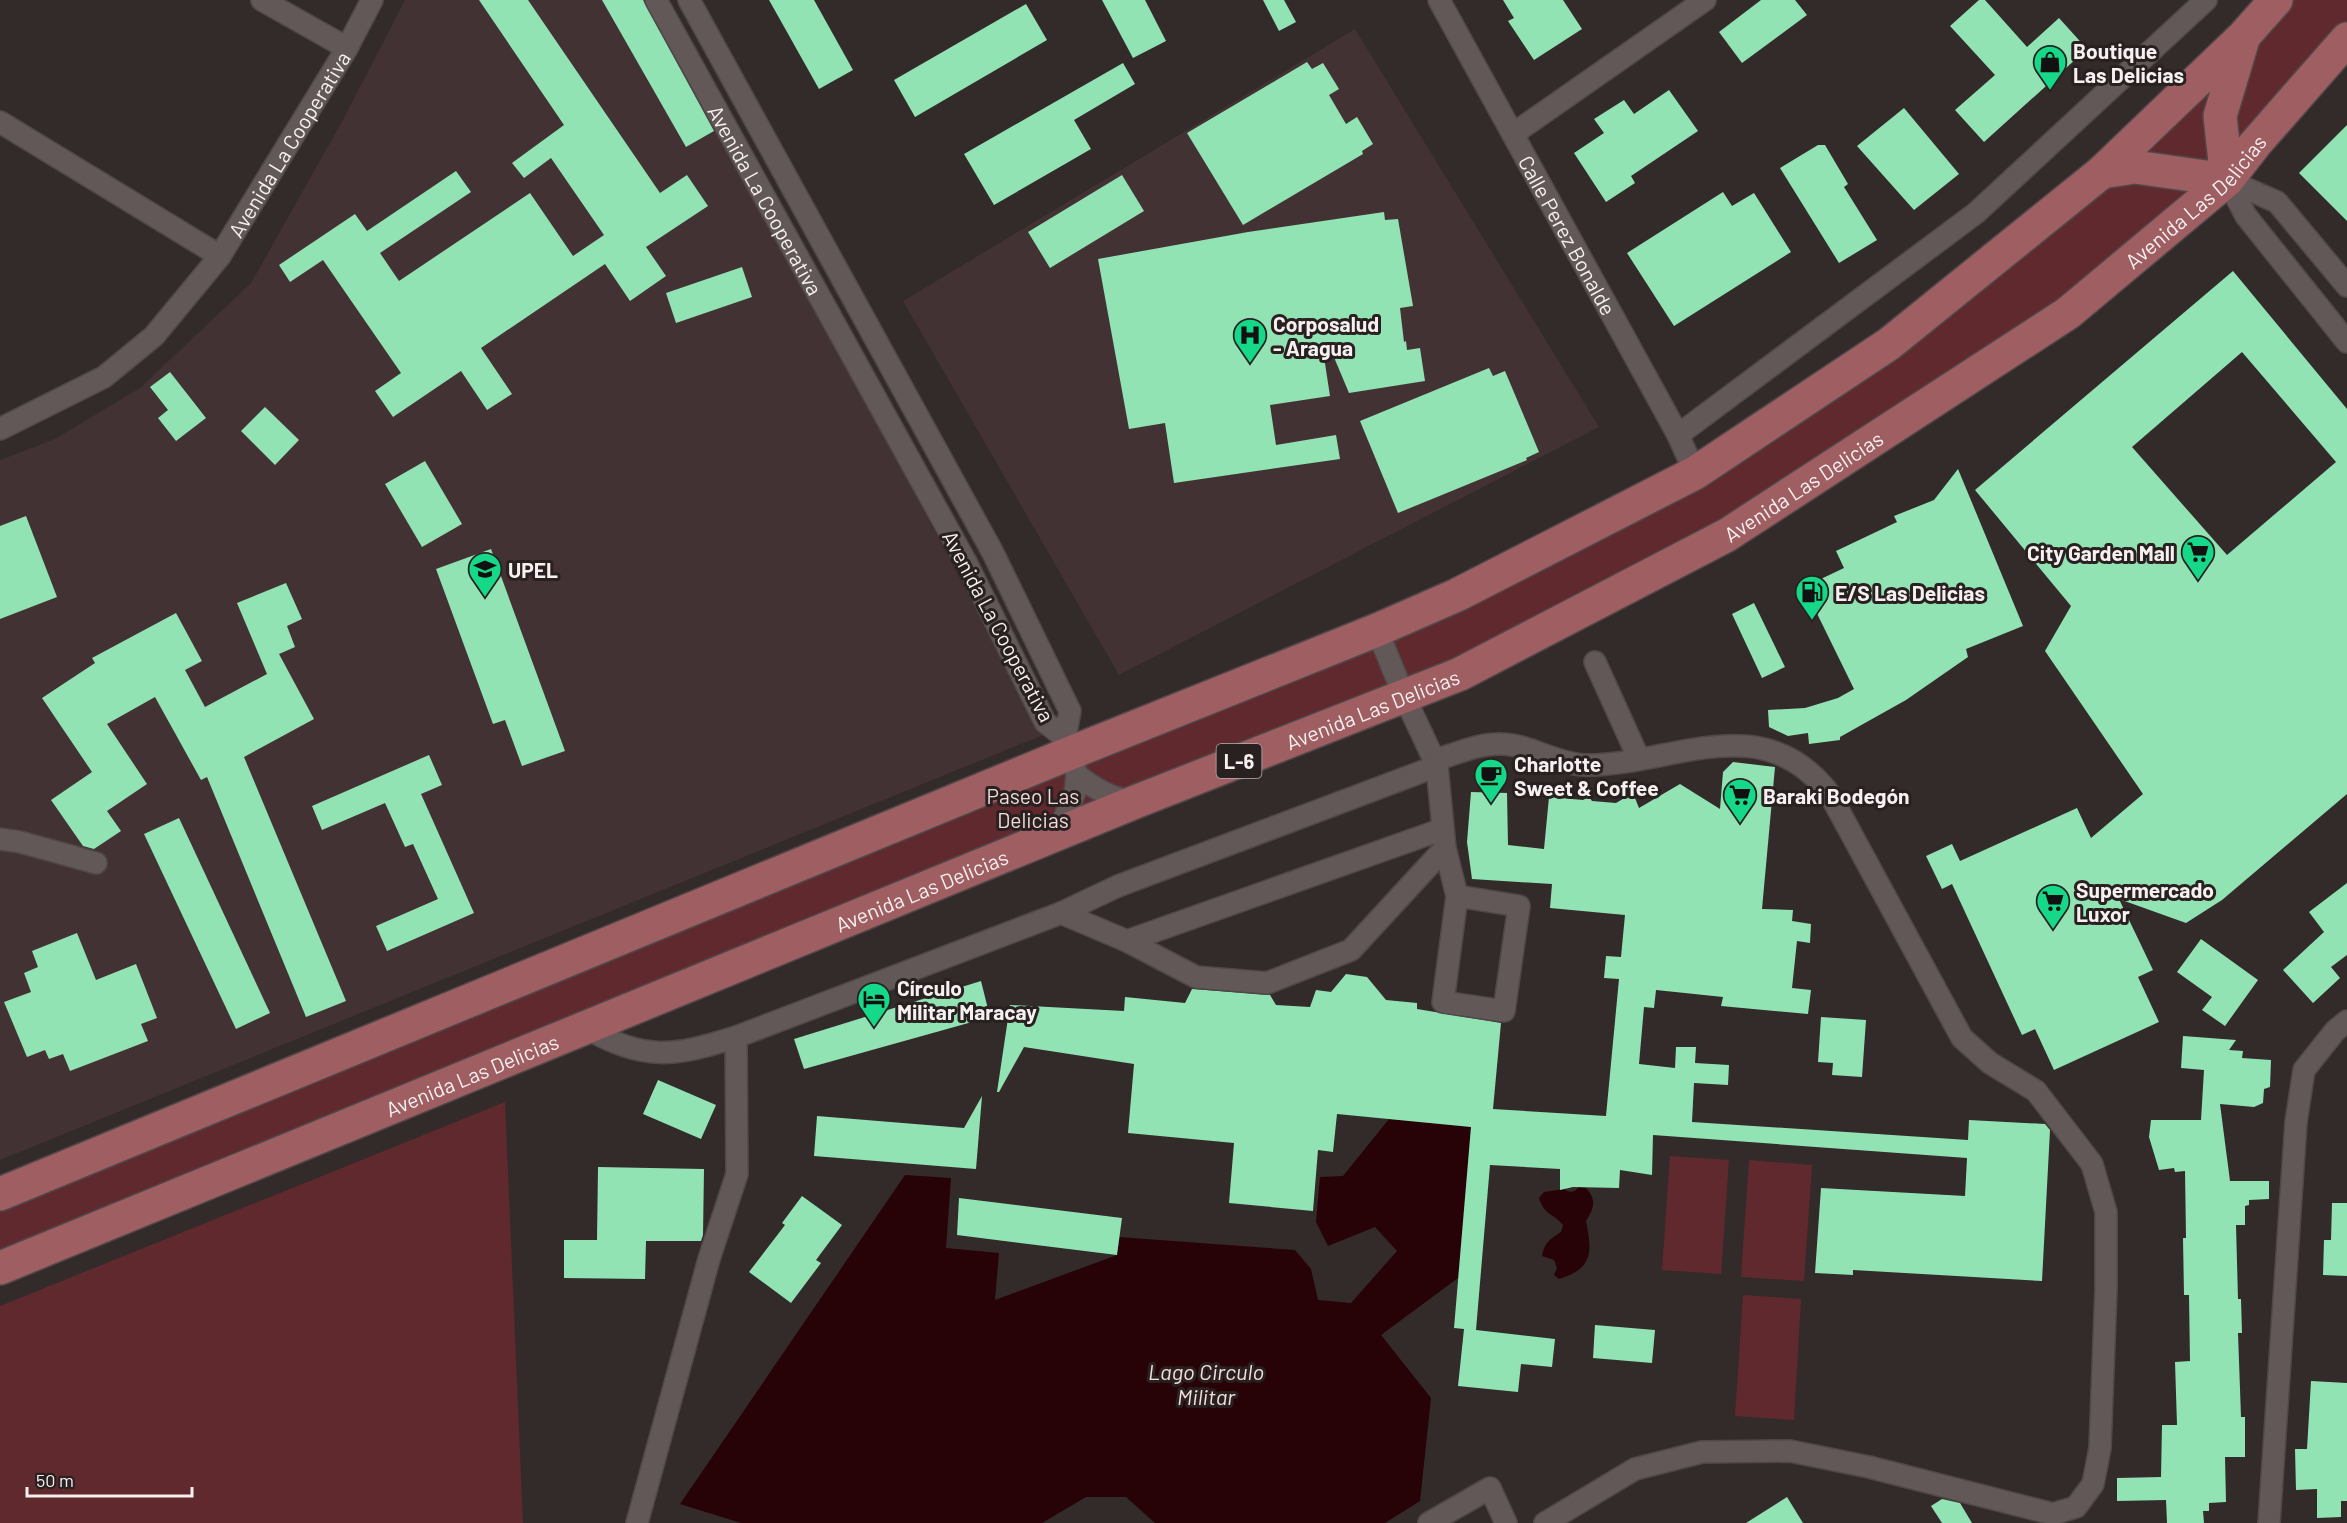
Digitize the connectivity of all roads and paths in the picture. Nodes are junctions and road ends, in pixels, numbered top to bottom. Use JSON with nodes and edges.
{"nodes":[{"id":1,"x":262,"y":0,"type":"edge"},
{"id":2,"x":372,"y":0,"type":"edge"},
{"id":3,"x":656,"y":0,"type":"edge"},
{"id":4,"x":689,"y":0,"type":"edge"},
{"id":5,"x":1439,"y":0,"type":"edge"},
{"id":6,"x":1705,"y":0,"type":"edge"},
{"id":7,"x":2206,"y":0,"type":"edge"},
{"id":8,"x":2276,"y":0,"type":"edge"},
{"id":9,"x":2243,"y":37,"type":"junction"},
{"id":10,"x":347,"y":48,"type":"junction"},
{"id":11,"x":2343,"y":54,"type":"edge"},
{"id":12,"x":0,"y":122,"type":"edge"},
{"id":13,"x":1513,"y":134,"type":"junction"},
{"id":14,"x":2102,"y":172,"type":"junction"},
{"id":15,"x":2227,"y":180,"type":"junction"},
{"id":16,"x":220,"y":256,"type":"junction"},
{"id":17,"x":2347,"y":286,"type":"edge"},
{"id":18,"x":2347,"y":342,"type":"edge"},
{"id":19,"x":0,"y":429,"type":"edge"},
{"id":20,"x":1678,"y":435,"type":"junction"},
{"id":21,"x":1695,"y":473,"type":"junction"},
{"id":22,"x":1377,"y":630,"type":"junction"},
{"id":23,"x":1594,"y":662,"type":"dead end"},
{"id":24,"x":1404,"y":696,"type":"junction"},
{"id":25,"x":1071,"y":756,"type":"junction"},
{"id":26,"x":1639,"y":759,"type":"junction"},
{"id":27,"x":1436,"y":763,"type":"junction"},
{"id":28,"x":1135,"y":802,"type":"junction"},
{"id":29,"x":1056,"y":835,"type":"junction"},
{"id":30,"x":1444,"y":838,"type":"junction"},
{"id":31,"x":0,"y":839,"type":"edge"},
{"id":32,"x":96,"y":863,"type":"dead end"},
{"id":33,"x":1457,"y":896,"type":"junction"},
{"id":34,"x":1061,"y":913,"type":"junction"},
{"id":35,"x":1127,"y":941,"type":"junction"},
{"id":36,"x":2347,"y":1021,"type":"edge"},
{"id":37,"x":586,"y":1028,"type":"junction"},
{"id":38,"x":736,"y":1037,"type":"junction"},
{"id":39,"x":0,"y":1194,"type":"edge"},
{"id":40,"x":0,"y":1268,"type":"edge"},
{"id":41,"x":637,"y":1523,"type":"edge"},
{"id":42,"x":1429,"y":1523,"type":"edge"},
{"id":43,"x":1506,"y":1523,"type":"edge"},
{"id":44,"x":1545,"y":1523,"type":"edge"},
{"id":45,"x":2269,"y":1523,"type":"edge"}],
"edges":[{"from":1,"to":10,"type":"street"},
{"from":2,"to":10,"type":"street","name":"Avenida La Cooperativa"},
{"from":3,"to":25,"type":"street","name":"Avenida La Cooperativa"},
{"from":4,"to":25,"type":"street","name":"Avenida La Cooperativa"},
{"from":5,"to":13,"type":"street","name":"Calle Perez Bonalde"},
{"from":6,"to":13,"type":"street"},
{"from":7,"to":20,"type":"street"},
{"from":8,"to":9,"type":"main road"},
{"from":9,"to":14,"type":"main road"},
{"from":9,"to":15,"type":"main road"},
{"from":10,"to":16,"type":"street","name":"Avenida La Cooperativa"},
{"from":11,"to":15,"type":"main road","name":"Avenida Las Delicias","number":"L-6"},
{"from":12,"to":16,"type":"street"},
{"from":13,"to":20,"type":"street","name":"Calle Perez Bonalde"},
{"from":14,"to":15,"type":"main road"},
{"from":14,"to":21,"type":"main road"},
{"from":15,"to":17,"type":"street"},
{"from":15,"to":18,"type":"street"},
{"from":15,"to":24,"type":"main road","name":"Avenida Las Delicias","number":"L-6"},
{"from":16,"to":19,"type":"street","name":"Avenida La Cooperativa"},
{"from":20,"to":21,"type":"street","name":"Calle Perez Bonalde"},
{"from":21,"to":22,"type":"main road"},
{"from":22,"to":24,"type":"street"},
{"from":22,"to":25,"type":"main road"},
{"from":23,"to":26,"type":"street"},
{"from":24,"to":27,"type":"street"},
{"from":24,"to":28,"type":"main road","name":"Avenida Las Delicias","number":"L-6"},
{"from":25,"to":28,"type":"street"},
{"from":25,"to":29,"type":"street"},
{"from":25,"to":39,"type":"main road"},
{"from":26,"to":27,"type":"street"},
{"from":26,"to":44,"type":"street"},
{"from":27,"to":30,"type":"street"},
{"from":27,"to":34,"type":"street"},
{"from":28,"to":29,"type":"main road","name":"Avenida Las Delicias","number":"L-6"},
{"from":29,"to":37,"type":"main road","name":"Avenida Las Delicias","number":"L-6"},
{"from":30,"to":33,"type":"street"},
{"from":30,"to":35,"type":"street"},
{"from":30,"to":35,"type":"street"},
{"from":31,"to":32,"type":"street"},
{"from":33,"to":33,"type":"street"},
{"from":34,"to":35,"type":"street"},
{"from":34,"to":38,"type":"street"},
{"from":36,"to":45,"type":"street"},
{"from":37,"to":38,"type":"street"},
{"from":37,"to":40,"type":"main road","name":"Avenida Las Delicias","number":"L-6"},
{"from":38,"to":41,"type":"street"},
{"from":42,"to":43,"type":"street"}]}
